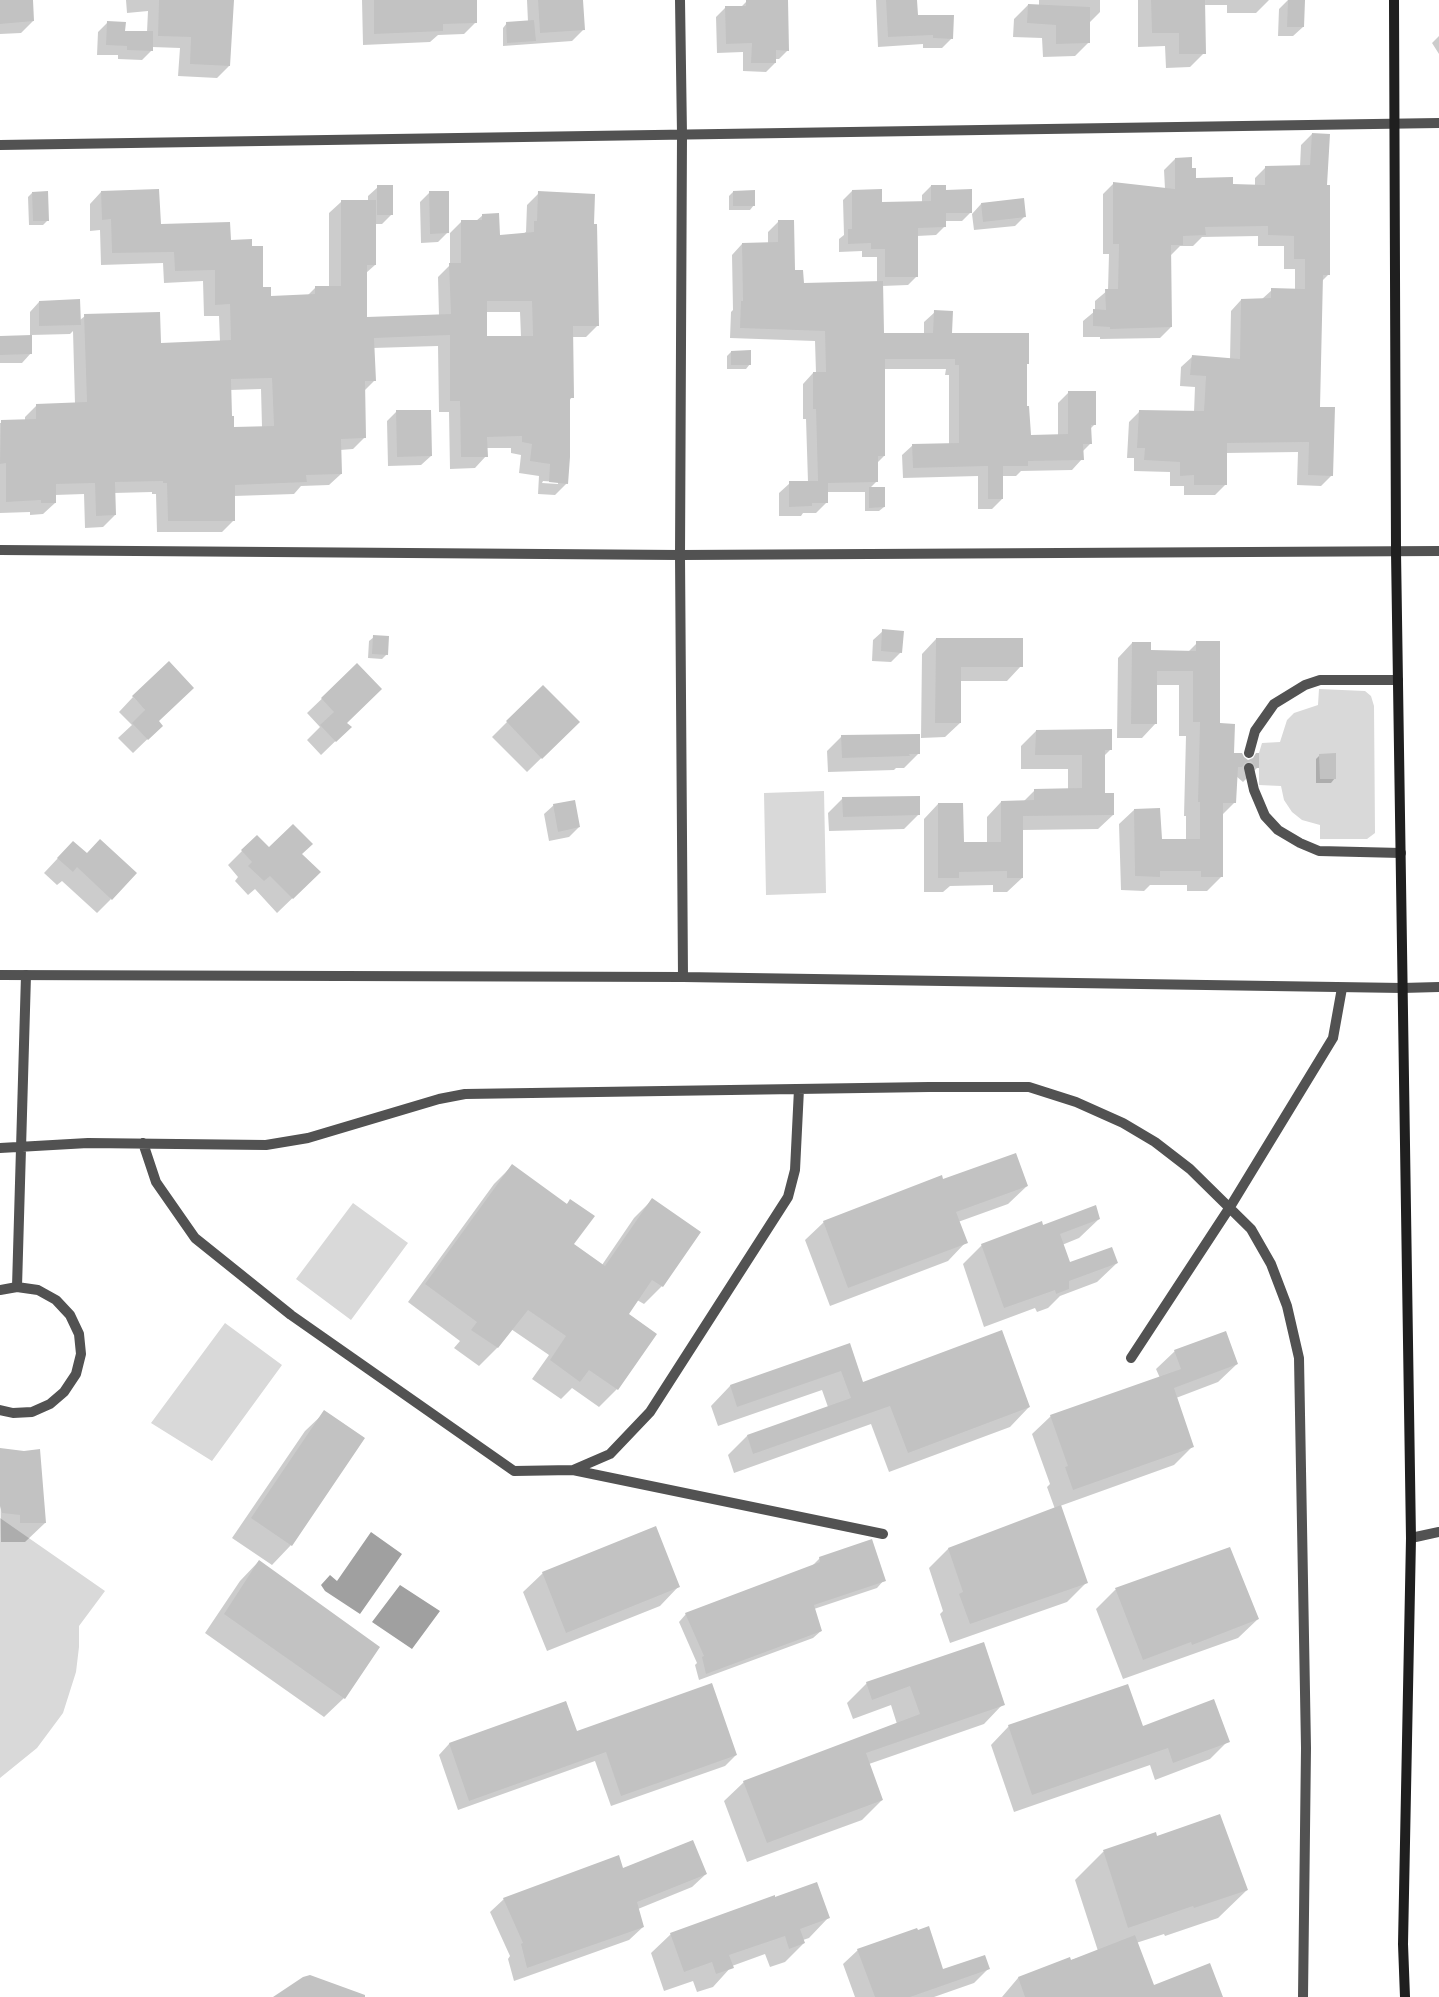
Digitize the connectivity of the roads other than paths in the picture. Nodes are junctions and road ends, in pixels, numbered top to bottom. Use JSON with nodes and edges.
{"nodes":[{"id":1,"x":680,"y":0,"type":"edge"},
{"id":2,"x":1394,"y":0,"type":"edge"},
{"id":3,"x":1439,"y":123,"type":"edge"},
{"id":4,"x":1395,"y":124,"type":"junction"},
{"id":5,"x":682,"y":134,"type":"junction"},
{"id":6,"x":0,"y":145,"type":"edge"},
{"id":7,"x":0,"y":550,"type":"edge"},
{"id":8,"x":1439,"y":551,"type":"edge"},
{"id":9,"x":1396,"y":552,"type":"junction"},
{"id":10,"x":680,"y":555,"type":"junction"},
{"id":11,"x":1398,"y":680,"type":"junction"},
{"id":12,"x":1249,"y":753,"type":"dead end"},
{"id":13,"x":1249,"y":768,"type":"dead end"},
{"id":14,"x":1400,"y":853,"type":"junction"},
{"id":15,"x":0,"y":975,"type":"edge"},
{"id":16,"x":26,"y":975,"type":"junction"},
{"id":17,"x":683,"y":978,"type":"junction"},
{"id":18,"x":1439,"y":987,"type":"edge"},
{"id":19,"x":1342,"y":988,"type":"junction"},
{"id":20,"x":1402,"y":988,"type":"junction"},
{"id":21,"x":799,"y":1089,"type":"junction"},
{"id":22,"x":143,"y":1143,"type":"junction"},
{"id":23,"x":23,"y":1147,"type":"junction"},
{"id":24,"x":0,"y":1148,"type":"edge"},
{"id":25,"x":1230,"y":1207,"type":"junction"},
{"id":26,"x":18,"y":1287,"type":"junction"},
{"id":27,"x":0,"y":1290,"type":"edge"},
{"id":28,"x":1131,"y":1358,"type":"dead end"},
{"id":29,"x":0,"y":1410,"type":"edge"},
{"id":30,"x":573,"y":1470,"type":"junction"},
{"id":31,"x":1439,"y":1532,"type":"edge"},
{"id":32,"x":883,"y":1534,"type":"dead end"},
{"id":33,"x":1411,"y":1538,"type":"junction"},
{"id":34,"x":1303,"y":1997,"type":"edge"},
{"id":35,"x":1405,"y":1997,"type":"edge"}],
"edges":[{"from":1,"to":5,"type":"street"},
{"from":2,"to":4,"type":"street"},
{"from":3,"to":4,"type":"street"},
{"from":4,"to":5,"type":"street"},
{"from":4,"to":9,"type":"street"},
{"from":5,"to":6,"type":"street"},
{"from":5,"to":10,"type":"street"},
{"from":7,"to":10,"type":"street"},
{"from":8,"to":9,"type":"street"},
{"from":9,"to":10,"type":"street"},
{"from":9,"to":11,"type":"street"},
{"from":10,"to":17,"type":"street"},
{"from":11,"to":12,"type":"street"},
{"from":11,"to":14,"type":"street"},
{"from":13,"to":14,"type":"street"},
{"from":14,"to":20,"type":"street"},
{"from":15,"to":16,"type":"street"},
{"from":16,"to":17,"type":"street"},
{"from":16,"to":23,"type":"street"},
{"from":17,"to":19,"type":"street"},
{"from":18,"to":20,"type":"street"},
{"from":19,"to":20,"type":"street"},
{"from":19,"to":25,"type":"street"},
{"from":20,"to":33,"type":"street"},
{"from":21,"to":22,"type":"street"},
{"from":21,"to":25,"type":"street"},
{"from":21,"to":30,"type":"street"},
{"from":22,"to":23,"type":"street"},
{"from":22,"to":30,"type":"street"},
{"from":23,"to":24,"type":"street"},
{"from":23,"to":26,"type":"street"},
{"from":25,"to":28,"type":"street"},
{"from":25,"to":34,"type":"street"},
{"from":26,"to":27,"type":"street"},
{"from":26,"to":29,"type":"street"},
{"from":30,"to":32,"type":"street"},
{"from":31,"to":33,"type":"street"},
{"from":33,"to":35,"type":"street"}]}
